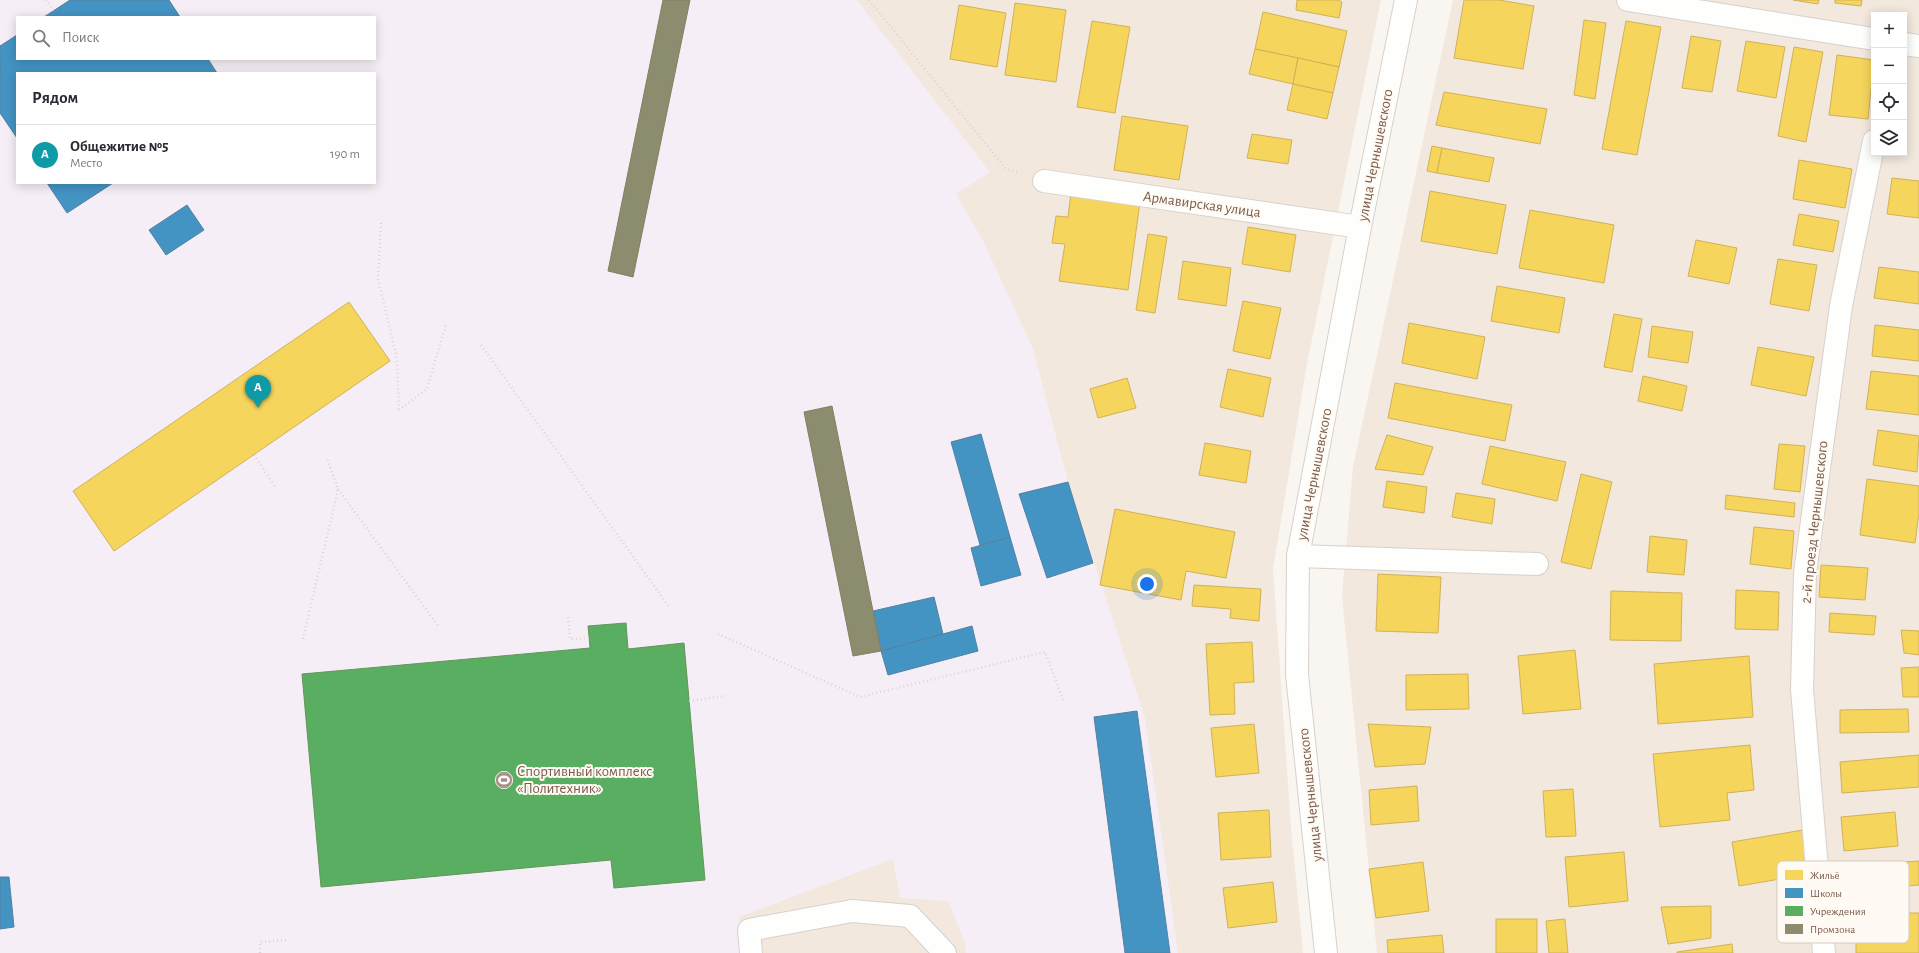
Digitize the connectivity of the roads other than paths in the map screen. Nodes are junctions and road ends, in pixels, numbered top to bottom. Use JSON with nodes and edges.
{"nodes":[{"id":1,"x":1406,"y":0,"type":"edge"},
{"id":2,"x":1628,"y":0,"type":"edge"},
{"id":3,"x":1871,"y":39,"type":"edge"},
{"id":4,"x":1907,"y":44,"type":"edge"},
{"id":5,"x":1919,"y":46,"type":"edge"},
{"id":6,"x":1871,"y":156,"type":"edge"},
{"id":7,"x":1044,"y":181,"type":"road end"},
{"id":8,"x":1360,"y":227,"type":"junction"},
{"id":9,"x":1298,"y":556,"type":"junction"},
{"id":10,"x":1538,"y":564,"type":"dead end"},
{"id":11,"x":1816,"y":861,"type":"edge"},
{"id":12,"x":1823,"y":943,"type":"edge"},
{"id":13,"x":751,"y":953,"type":"edge"},
{"id":14,"x":945,"y":953,"type":"edge"},
{"id":15,"x":1326,"y":953,"type":"edge"},
{"id":16,"x":1824,"y":953,"type":"edge"}],
"edges":[{"from":1,"to":8,"type":"street","name":"улица Чернышевского"},
{"from":2,"to":3,"type":"street"},
{"from":4,"to":5,"type":"street"},
{"from":6,"to":11,"type":"street","name":"2-й проезд Чернышевского"},
{"from":7,"to":8,"type":"street","name":"Армавирская улица"},
{"from":8,"to":9,"type":"street","name":"улица Чернышевского"},
{"from":9,"to":10,"type":"street"},
{"from":9,"to":15,"type":"street","name":"улица Чернышевского"},
{"from":12,"to":16,"type":"street","name":"2-й проезд Чернышевского"},
{"from":13,"to":14,"type":"street"}]}
